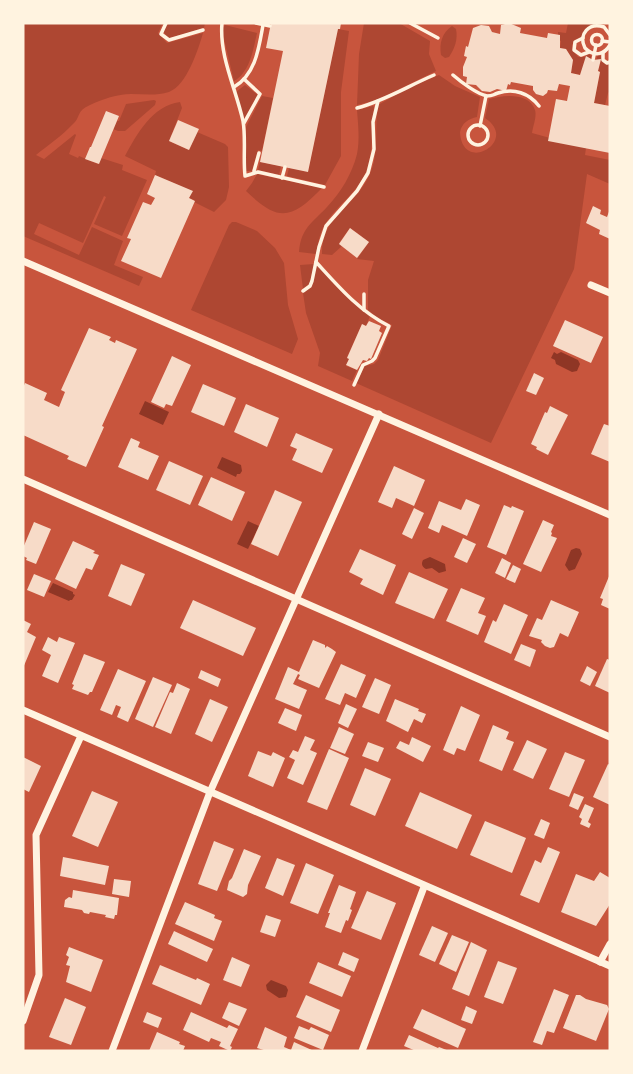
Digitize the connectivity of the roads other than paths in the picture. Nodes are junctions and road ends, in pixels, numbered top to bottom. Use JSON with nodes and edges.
{"nodes":[{"id":1,"x":23,"y":261,"type":"edge"},
{"id":2,"x":591,"y":285,"type":"dead end"},
{"id":3,"x":610,"y":293,"type":"edge"},
{"id":4,"x":379,"y":414,"type":"junction"},
{"id":5,"x":23,"y":480,"type":"edge"},
{"id":6,"x":610,"y":515,"type":"edge"},
{"id":7,"x":296,"y":599,"type":"junction"},
{"id":8,"x":23,"y":710,"type":"edge"},
{"id":9,"x":81,"y":736,"type":"junction"},
{"id":10,"x":610,"y":737,"type":"edge"},
{"id":11,"x":210,"y":792,"type":"junction"},
{"id":12,"x":424,"y":887,"type":"junction"},
{"id":13,"x":610,"y":944,"type":"edge"},
{"id":14,"x":600,"y":962,"type":"junction"},
{"id":15,"x":610,"y":966,"type":"edge"},
{"id":16,"x":23,"y":1021,"type":"edge"},
{"id":17,"x":112,"y":1051,"type":"edge"},
{"id":18,"x":362,"y":1051,"type":"edge"}],
"edges":[{"from":1,"to":4,"type":"street"},
{"from":2,"to":3,"type":"street"},
{"from":4,"to":6,"type":"street"},
{"from":4,"to":7,"type":"street"},
{"from":5,"to":7,"type":"street"},
{"from":7,"to":10,"type":"street"},
{"from":7,"to":11,"type":"street"},
{"from":8,"to":9,"type":"street"},
{"from":9,"to":11,"type":"street"},
{"from":9,"to":16,"type":"street"},
{"from":11,"to":12,"type":"street"},
{"from":11,"to":17,"type":"street"},
{"from":12,"to":14,"type":"street"},
{"from":12,"to":18,"type":"street"},
{"from":13,"to":14,"type":"street"},
{"from":14,"to":15,"type":"street"}]}
